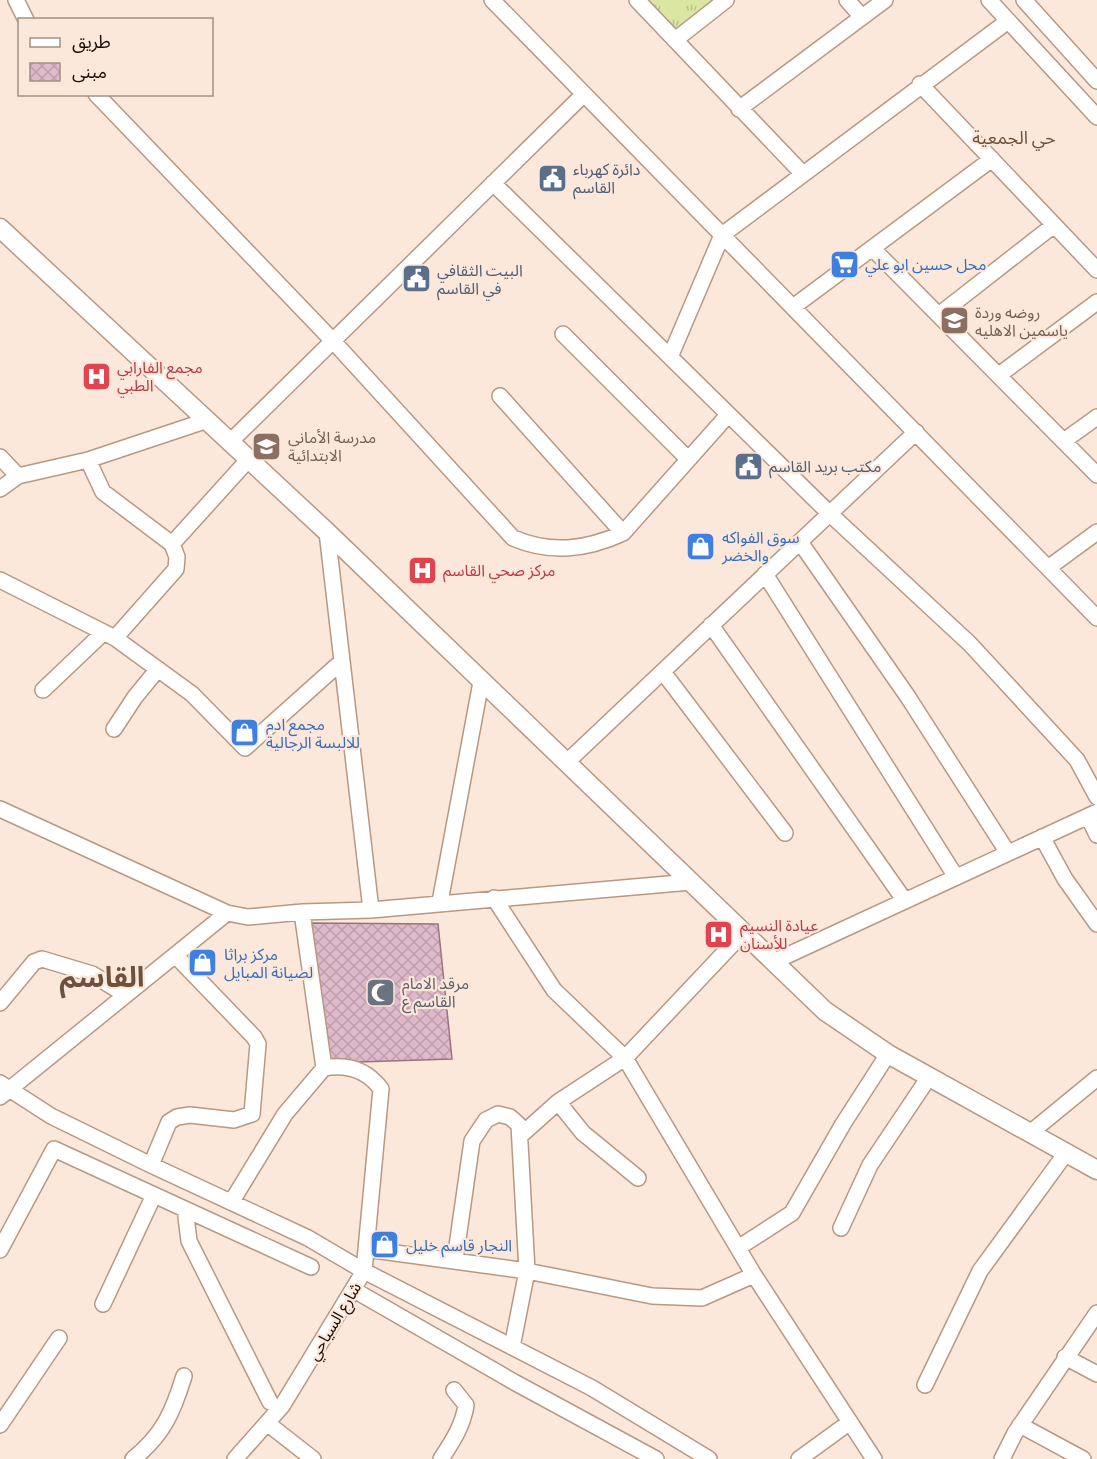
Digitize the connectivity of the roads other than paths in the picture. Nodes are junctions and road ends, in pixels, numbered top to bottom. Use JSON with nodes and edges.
{"nodes":[{"id":1,"x":16,"y":0,"type":"edge"},
{"id":2,"x":492,"y":0,"type":"edge"},
{"id":3,"x":637,"y":0,"type":"edge"},
{"id":4,"x":726,"y":0,"type":"edge"},
{"id":5,"x":847,"y":0,"type":"edge"},
{"id":6,"x":885,"y":0,"type":"edge"},
{"id":7,"x":989,"y":0,"type":"edge"},
{"id":8,"x":1024,"y":0,"type":"edge"},
{"id":9,"x":862,"y":17,"type":"junction"},
{"id":10,"x":25,"y":18,"type":"edge"},
{"id":11,"x":1008,"y":21,"type":"junction"},
{"id":12,"x":675,"y":40,"type":"junction"},
{"id":13,"x":1097,"y":81,"type":"edge"},
{"id":14,"x":920,"y":84,"type":"junction"},
{"id":15,"x":584,"y":94,"type":"junction"},
{"id":16,"x":98,"y":96,"type":"edge"},
{"id":17,"x":739,"y":109,"type":"junction"},
{"id":18,"x":1097,"y":117,"type":"edge"},
{"id":19,"x":992,"y":159,"type":"junction"},
{"id":20,"x":802,"y":174,"type":"junction"},
{"id":21,"x":493,"y":183,"type":"junction"},
{"id":22,"x":1054,"y":225,"type":"junction"},
{"id":23,"x":0,"y":228,"type":"edge"},
{"id":24,"x":722,"y":235,"type":"junction"},
{"id":25,"x":873,"y":249,"type":"junction"},
{"id":26,"x":1097,"y":270,"type":"edge"},
{"id":27,"x":1097,"y":302,"type":"edge"},
{"id":28,"x":793,"y":307,"type":"junction"},
{"id":29,"x":940,"y":314,"type":"junction"},
{"id":30,"x":563,"y":334,"type":"dead end"},
{"id":31,"x":333,"y":341,"type":"junction"},
{"id":32,"x":670,"y":357,"type":"junction"},
{"id":33,"x":999,"y":375,"type":"junction"},
{"id":34,"x":500,"y":396,"type":"dead end"},
{"id":35,"x":729,"y":415,"type":"junction"},
{"id":36,"x":1097,"y":417,"type":"edge"},
{"id":37,"x":205,"y":421,"type":"junction"},
{"id":38,"x":916,"y":432,"type":"junction"},
{"id":39,"x":1065,"y":440,"type":"junction"},
{"id":40,"x":229,"y":443,"type":"junction"},
{"id":41,"x":0,"y":457,"type":"edge"},
{"id":42,"x":688,"y":459,"type":"junction"},
{"id":43,"x":88,"y":460,"type":"junction"},
{"id":44,"x":248,"y":460,"type":"junction"},
{"id":45,"x":1097,"y":475,"type":"edge"},
{"id":46,"x":18,"y":476,"type":"junction"},
{"id":47,"x":0,"y":489,"type":"edge"},
{"id":48,"x":830,"y":514,"type":"junction"},
{"id":49,"x":327,"y":532,"type":"junction"},
{"id":50,"x":1097,"y":532,"type":"edge"},
{"id":51,"x":622,"y":533,"type":"junction"},
{"id":52,"x":800,"y":542,"type":"junction"},
{"id":53,"x":172,"y":544,"type":"junction"},
{"id":54,"x":1048,"y":568,"type":"junction"},
{"id":55,"x":765,"y":574,"type":"junction"},
{"id":56,"x":0,"y":580,"type":"edge"},
{"id":57,"x":1097,"y":618,"type":"edge"},
{"id":58,"x":711,"y":626,"type":"junction"},
{"id":59,"x":109,"y":636,"type":"junction"},
{"id":60,"x":341,"y":662,"type":"junction"},
{"id":61,"x":158,"y":669,"type":"junction"},
{"id":62,"x":663,"y":672,"type":"junction"},
{"id":63,"x":481,"y":681,"type":"junction"},
{"id":64,"x":44,"y":690,"type":"dead end"},
{"id":65,"x":114,"y":729,"type":"dead end"},
{"id":66,"x":568,"y":761,"type":"junction"},
{"id":67,"x":1097,"y":797,"type":"edge"},
{"id":68,"x":0,"y":809,"type":"edge"},
{"id":69,"x":1093,"y":814,"type":"edge"},
{"id":70,"x":785,"y":833,"type":"dead end"},
{"id":71,"x":1097,"y":835,"type":"edge"},
{"id":72,"x":1042,"y":837,"type":"junction"},
{"id":73,"x":1008,"y":853,"type":"junction"},
{"id":74,"x":956,"y":877,"type":"junction"},
{"id":75,"x":691,"y":882,"type":"junction"},
{"id":76,"x":494,"y":898,"type":"junction"},
{"id":77,"x":905,"y":901,"type":"junction"},
{"id":78,"x":440,"y":902,"type":"junction"},
{"id":79,"x":371,"y":910,"type":"junction"},
{"id":80,"x":302,"y":912,"type":"junction"},
{"id":81,"x":227,"y":913,"type":"junction"},
{"id":82,"x":1097,"y":924,"type":"edge"},
{"id":83,"x":743,"y":933,"type":"junction"},
{"id":84,"x":175,"y":955,"type":"junction"},
{"id":85,"x":773,"y":962,"type":"junction"},
{"id":86,"x":126,"y":996,"type":"junction"},
{"id":87,"x":0,"y":1003,"type":"edge"},
{"id":88,"x":888,"y":1054,"type":"junction"},
{"id":89,"x":625,"y":1058,"type":"junction"},
{"id":90,"x":324,"y":1068,"type":"junction"},
{"id":91,"x":929,"y":1077,"type":"junction"},
{"id":92,"x":1097,"y":1078,"type":"edge"},
{"id":93,"x":3,"y":1090,"type":"edge"},
{"id":94,"x":558,"y":1101,"type":"junction"},
{"id":95,"x":1030,"y":1133,"type":"junction"},
{"id":96,"x":520,"y":1136,"type":"junction"},
{"id":97,"x":1066,"y":1153,"type":"junction"},
{"id":98,"x":151,"y":1165,"type":"junction"},
{"id":99,"x":1097,"y":1170,"type":"edge"},
{"id":100,"x":638,"y":1178,"type":"dead end"},
{"id":101,"x":154,"y":1195,"type":"junction"},
{"id":102,"x":232,"y":1201,"type":"junction"},
{"id":103,"x":185,"y":1209,"type":"junction"},
{"id":104,"x":841,"y":1228,"type":"dead end"},
{"id":105,"x":738,"y":1248,"type":"junction"},
{"id":106,"x":366,"y":1249,"type":"junction"},
{"id":107,"x":0,"y":1250,"type":"edge"},
{"id":108,"x":455,"y":1260,"type":"junction"},
{"id":109,"x":310,"y":1267,"type":"dead end"},
{"id":110,"x":364,"y":1271,"type":"junction"},
{"id":111,"x":527,"y":1271,"type":"junction"},
{"id":112,"x":754,"y":1275,"type":"junction"},
{"id":113,"x":354,"y":1290,"type":"junction"},
{"id":114,"x":104,"y":1304,"type":"dead end"},
{"id":115,"x":1097,"y":1313,"type":"edge"},
{"id":116,"x":59,"y":1338,"type":"dead end"},
{"id":117,"x":512,"y":1347,"type":"junction"},
{"id":118,"x":1065,"y":1357,"type":"junction"},
{"id":119,"x":1097,"y":1374,"type":"edge"},
{"id":120,"x":184,"y":1376,"type":"dead end"},
{"id":121,"x":925,"y":1385,"type":"dead end"},
{"id":122,"x":454,"y":1389,"type":"dead end"},
{"id":123,"x":270,"y":1402,"type":"dead end"},
{"id":124,"x":850,"y":1422,"type":"junction"},
{"id":125,"x":267,"y":1423,"type":"junction"},
{"id":126,"x":0,"y":1425,"type":"edge"},
{"id":127,"x":1020,"y":1425,"type":"junction"},
{"id":128,"x":133,"y":1459,"type":"edge"},
{"id":129,"x":235,"y":1459,"type":"edge"},
{"id":130,"x":313,"y":1459,"type":"edge"},
{"id":131,"x":441,"y":1459,"type":"edge"},
{"id":132,"x":656,"y":1459,"type":"edge"},
{"id":133,"x":709,"y":1459,"type":"edge"},
{"id":134,"x":800,"y":1459,"type":"edge"},
{"id":135,"x":874,"y":1459,"type":"edge"},
{"id":136,"x":1002,"y":1459,"type":"edge"},
{"id":137,"x":1083,"y":1459,"type":"edge"}],
"edges":[{"from":1,"to":10,"type":"street"},
{"from":2,"to":15,"type":"street"},
{"from":3,"to":12,"type":"street"},
{"from":4,"to":12,"type":"street"},
{"from":5,"to":9,"type":"street"},
{"from":6,"to":9,"type":"street"},
{"from":7,"to":11,"type":"street"},
{"from":8,"to":13,"type":"street"},
{"from":9,"to":17,"type":"street"},
{"from":11,"to":14,"type":"street"},
{"from":11,"to":18,"type":"street"},
{"from":12,"to":17,"type":"street"},
{"from":14,"to":19,"type":"street"},
{"from":14,"to":20,"type":"street"},
{"from":15,"to":21,"type":"street"},
{"from":15,"to":24,"type":"street"},
{"from":16,"to":31,"type":"street"},
{"from":17,"to":20,"type":"street"},
{"from":19,"to":22,"type":"street"},
{"from":19,"to":25,"type":"street"},
{"from":20,"to":24,"type":"street"},
{"from":21,"to":31,"type":"street"},
{"from":21,"to":32,"type":"street"},
{"from":22,"to":26,"type":"street"},
{"from":22,"to":29,"type":"street"},
{"from":23,"to":37,"type":"street"},
{"from":24,"to":28,"type":"street"},
{"from":24,"to":32,"type":"street"},
{"from":25,"to":28,"type":"street"},
{"from":25,"to":29,"type":"street"},
{"from":27,"to":33,"type":"street"},
{"from":28,"to":38,"type":"street"},
{"from":29,"to":33,"type":"street"},
{"from":30,"to":42,"type":"street"},
{"from":31,"to":40,"type":"street"},
{"from":31,"to":51,"type":"street"},
{"from":32,"to":35,"type":"street"},
{"from":33,"to":39,"type":"street"},
{"from":34,"to":51,"type":"street"},
{"from":35,"to":42,"type":"street"},
{"from":35,"to":48,"type":"street"},
{"from":36,"to":39,"type":"street"},
{"from":37,"to":40,"type":"street"},
{"from":37,"to":43,"type":"street"},
{"from":38,"to":48,"type":"street"},
{"from":38,"to":54,"type":"street"},
{"from":39,"to":45,"type":"street"},
{"from":40,"to":44,"type":"street"},
{"from":41,"to":46,"type":"street"},
{"from":42,"to":51,"type":"street"},
{"from":43,"to":46,"type":"street"},
{"from":43,"to":53,"type":"street"},
{"from":44,"to":49,"type":"street"},
{"from":44,"to":53,"type":"street"},
{"from":46,"to":47,"type":"street"},
{"from":48,"to":52,"type":"street"},
{"from":48,"to":67,"type":"street"},
{"from":49,"to":60,"type":"street"},
{"from":49,"to":63,"type":"street"},
{"from":50,"to":54,"type":"street"},
{"from":52,"to":55,"type":"street"},
{"from":52,"to":73,"type":"street"},
{"from":53,"to":59,"type":"street"},
{"from":54,"to":57,"type":"street"},
{"from":55,"to":58,"type":"street"},
{"from":55,"to":74,"type":"street"},
{"from":56,"to":59,"type":"street"},
{"from":58,"to":62,"type":"street"},
{"from":58,"to":77,"type":"street"},
{"from":59,"to":61,"type":"street"},
{"from":59,"to":64,"type":"street"},
{"from":60,"to":61,"type":"street"},
{"from":60,"to":79,"type":"street"},
{"from":61,"to":65,"type":"street"},
{"from":62,"to":66,"type":"street"},
{"from":62,"to":70,"type":"street"},
{"from":63,"to":66,"type":"street"},
{"from":63,"to":78,"type":"street"},
{"from":66,"to":75,"type":"street"},
{"from":68,"to":81,"type":"street"},
{"from":69,"to":71,"type":"street"},
{"from":69,"to":72,"type":"street"},
{"from":72,"to":73,"type":"street"},
{"from":72,"to":82,"type":"street"},
{"from":73,"to":74,"type":"street"},
{"from":74,"to":77,"type":"street"},
{"from":75,"to":76,"type":"street"},
{"from":75,"to":83,"type":"street"},
{"from":76,"to":78,"type":"street"},
{"from":76,"to":89,"type":"street"},
{"from":77,"to":85,"type":"street"},
{"from":78,"to":79,"type":"street"},
{"from":79,"to":80,"type":"street"},
{"from":80,"to":81,"type":"street"},
{"from":80,"to":90,"type":"street"},
{"from":81,"to":84,"type":"street"},
{"from":83,"to":85,"type":"street"},
{"from":83,"to":89,"type":"street"},
{"from":84,"to":86,"type":"street"},
{"from":84,"to":98,"type":"street"},
{"from":85,"to":88,"type":"street"},
{"from":86,"to":87,"type":"street"},
{"from":86,"to":93,"type":"street"},
{"from":88,"to":91,"type":"street"},
{"from":88,"to":105,"type":"street"},
{"from":89,"to":94,"type":"street"},
{"from":89,"to":105,"type":"street"},
{"from":90,"to":102,"type":"street"},
{"from":90,"to":106,"type":"street","name":"شارع السياحي"},
{"from":91,"to":95,"type":"street"},
{"from":91,"to":104,"type":"street"},
{"from":92,"to":95,"type":"street"},
{"from":93,"to":98,"type":"street"},
{"from":94,"to":96,"type":"street"},
{"from":94,"to":100,"type":"street"},
{"from":95,"to":97,"type":"street"},
{"from":96,"to":108,"type":"street"},
{"from":96,"to":111,"type":"street"},
{"from":97,"to":99,"type":"street"},
{"from":97,"to":121,"type":"street"},
{"from":98,"to":102,"type":"street"},
{"from":101,"to":103,"type":"street"},
{"from":101,"to":107,"type":"street"},
{"from":101,"to":114,"type":"street"},
{"from":102,"to":110,"type":"street"},
{"from":103,"to":109,"type":"street"},
{"from":103,"to":123,"type":"street"},
{"from":105,"to":112,"type":"street"},
{"from":106,"to":108,"type":"street"},
{"from":106,"to":110,"type":"street","name":"شارع السياحي"},
{"from":108,"to":111,"type":"street"},
{"from":110,"to":113,"type":"street","name":"شارع السياحي"},
{"from":110,"to":117,"type":"street"},
{"from":111,"to":112,"type":"street"},
{"from":111,"to":117,"type":"street"},
{"from":112,"to":124,"type":"street"},
{"from":113,"to":125,"type":"street","name":"شارع السياحي"},
{"from":113,"to":132,"type":"street"},
{"from":115,"to":118,"type":"street"},
{"from":116,"to":126,"type":"street"},
{"from":117,"to":133,"type":"street"},
{"from":118,"to":119,"type":"street"},
{"from":118,"to":127,"type":"street"},
{"from":120,"to":128,"type":"street"},
{"from":122,"to":131,"type":"street"},
{"from":124,"to":134,"type":"street"},
{"from":124,"to":135,"type":"street"},
{"from":125,"to":129,"type":"street","name":"شارع السياحي"},
{"from":125,"to":130,"type":"street"},
{"from":127,"to":136,"type":"street"},
{"from":127,"to":137,"type":"street"}]}
